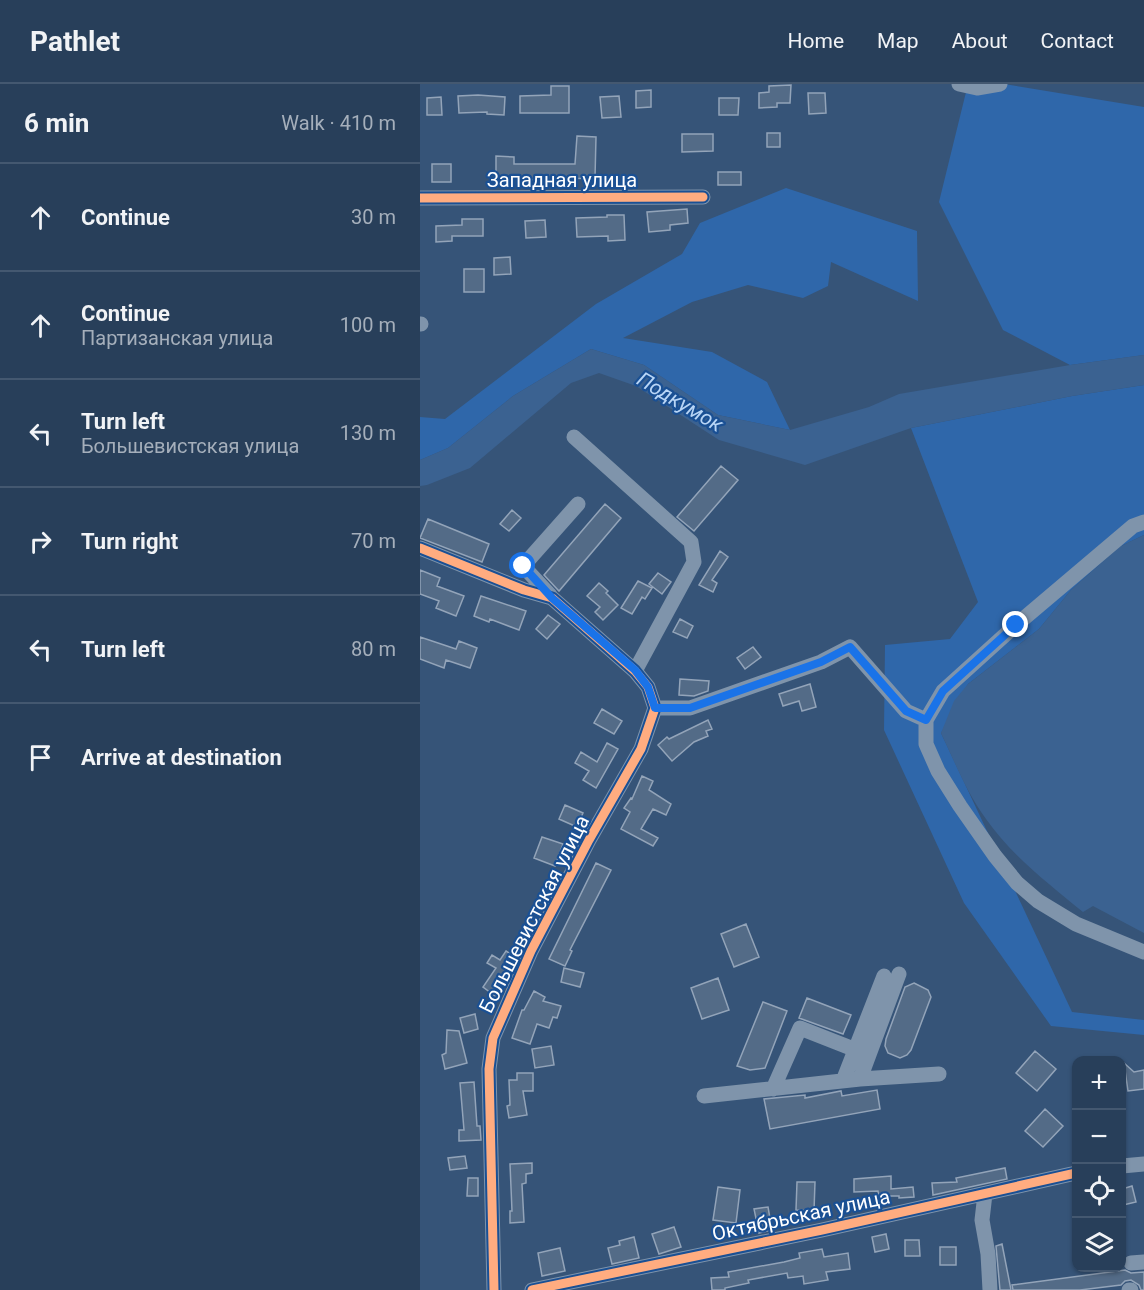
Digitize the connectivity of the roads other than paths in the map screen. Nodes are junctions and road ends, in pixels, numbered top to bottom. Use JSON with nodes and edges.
{"nodes":[{"id":1,"x":959,"y":84,"type":"edge"},
{"id":2,"x":1000,"y":84,"type":"edge"},
{"id":3,"x":703,"y":197,"type":"dead end"},
{"id":4,"x":420,"y":198,"type":"edge"},
{"id":5,"x":574,"y":437,"type":"dead end"},
{"id":6,"x":578,"y":504,"type":"dead end"},
{"id":7,"x":1144,"y":522,"type":"edge"},
{"id":8,"x":420,"y":548,"type":"edge"},
{"id":9,"x":552,"y":598,"type":"junction"},
{"id":10,"x":635,"y":670,"type":"junction"},
{"id":11,"x":655,"y":708,"type":"junction"},
{"id":12,"x":926,"y":720,"type":"junction"},
{"id":13,"x":1144,"y":952,"type":"edge"},
{"id":14,"x":856,"y":1050,"type":"junction"},
{"id":15,"x":939,"y":1074,"type":"dead end"},
{"id":16,"x":860,"y":1079,"type":"junction"},
{"id":17,"x":843,"y":1082,"type":"junction"},
{"id":18,"x":773,"y":1089,"type":"junction"},
{"id":19,"x":704,"y":1096,"type":"dead end"},
{"id":20,"x":1144,"y":1164,"type":"edge"},
{"id":21,"x":1126,"y":1166,"type":"edge"},
{"id":22,"x":1072,"y":1174,"type":"edge"},
{"id":23,"x":985,"y":1194,"type":"junction"},
{"id":24,"x":494,"y":1290,"type":"edge"},
{"id":25,"x":532,"y":1290,"type":"edge"},
{"id":26,"x":990,"y":1290,"type":"edge"}],
"edges":[{"from":1,"to":2,"type":"street"},
{"from":3,"to":4,"type":"street","name":"Западная улица"},
{"from":5,"to":10,"type":"street"},
{"from":6,"to":9,"type":"street"},
{"from":7,"to":12,"type":"street"},
{"from":8,"to":9,"type":"street"},
{"from":9,"to":10,"type":"street"},
{"from":10,"to":11,"type":"street"},
{"from":11,"to":12,"type":"street"},
{"from":11,"to":24,"type":"street","name":"Большевистская улица"},
{"from":12,"to":13,"type":"street"},
{"from":14,"to":16,"type":"street"},
{"from":14,"to":17,"type":"street"},
{"from":14,"to":18,"type":"street"},
{"from":15,"to":16,"type":"street"},
{"from":16,"to":17,"type":"street"},
{"from":17,"to":18,"type":"street"},
{"from":18,"to":19,"type":"street"},
{"from":20,"to":21,"type":"street"},
{"from":22,"to":23,"type":"street","name":"Октябрьская улица"},
{"from":23,"to":25,"type":"street","name":"Октябрьская улица"},
{"from":23,"to":26,"type":"street"}]}
